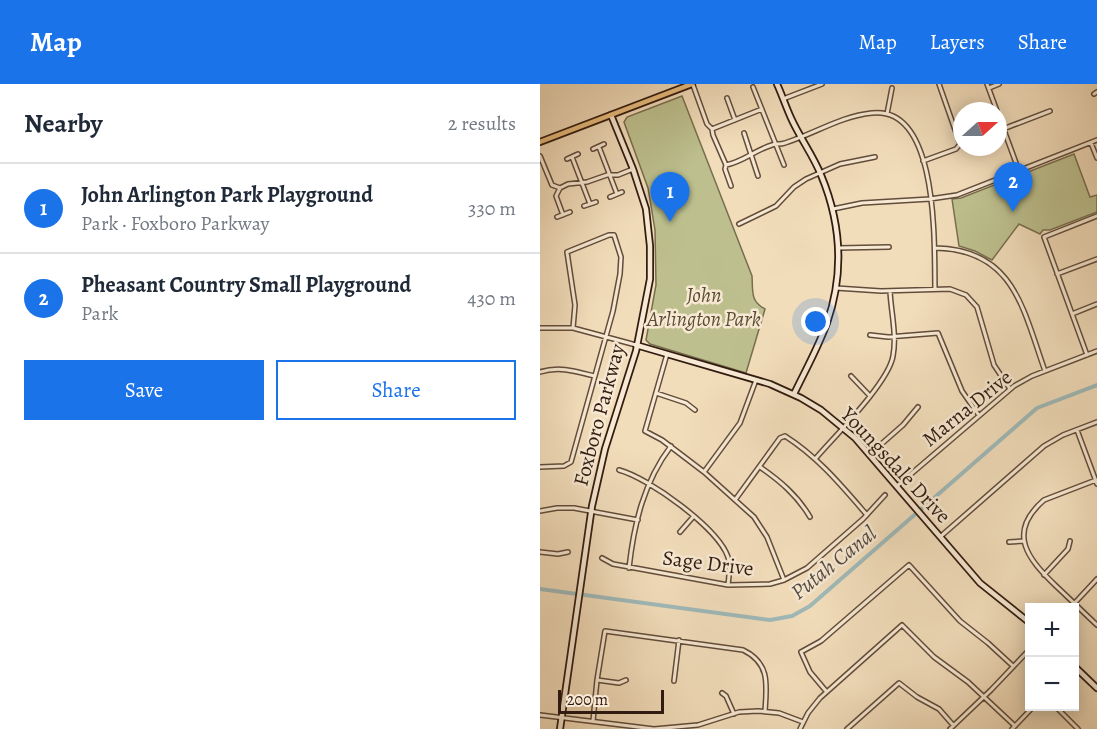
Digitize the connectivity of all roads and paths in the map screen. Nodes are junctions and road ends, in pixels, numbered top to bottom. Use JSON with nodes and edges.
{"nodes":[{"id":1,"x":693,"y":84,"type":"edge"},
{"id":2,"x":777,"y":84,"type":"edge"},
{"id":3,"x":822,"y":84,"type":"edge"},
{"id":4,"x":939,"y":84,"type":"edge"},
{"id":5,"x":999,"y":84,"type":"edge"},
{"id":6,"x":812,"y":86,"type":"edge"},
{"id":7,"x":988,"y":86,"type":"edge"},
{"id":8,"x":753,"y":87,"type":"dead end"},
{"id":9,"x":892,"y":88,"type":"dead end"},
{"id":10,"x":727,"y":98,"type":"dead end"},
{"id":11,"x":783,"y":99,"type":"junction"},
{"id":12,"x":994,"y":102,"type":"edge"},
{"id":13,"x":762,"y":109,"type":"junction"},
{"id":14,"x":1050,"y":111,"type":"dead end"},
{"id":15,"x":887,"y":114,"type":"junction"},
{"id":16,"x":611,"y":115,"type":"junction"},
{"id":17,"x":735,"y":120,"type":"junction"},
{"id":18,"x":1007,"y":128,"type":"edge"},
{"id":19,"x":712,"y":129,"type":"junction"},
{"id":20,"x":744,"y":133,"type":"dead end"},
{"id":21,"x":801,"y":137,"type":"junction"},
{"id":22,"x":1007,"y":137,"type":"edge"},
{"id":23,"x":1097,"y":140,"type":"edge"},
{"id":24,"x":540,"y":142,"type":"edge"},
{"id":25,"x":1091,"y":143,"type":"junction"},
{"id":26,"x":604,"y":144,"type":"dead end"},
{"id":27,"x":776,"y":144,"type":"junction"},
{"id":28,"x":599,"y":147,"type":"junction"},
{"id":29,"x":593,"y":149,"type":"dead end"},
{"id":30,"x":578,"y":154,"type":"dead end"},
{"id":31,"x":750,"y":154,"type":"junction"},
{"id":32,"x":540,"y":156,"type":"edge"},
{"id":33,"x":572,"y":157,"type":"junction"},
{"id":34,"x":875,"y":157,"type":"dead end"},
{"id":35,"x":1097,"y":158,"type":"edge"},
{"id":36,"x":567,"y":159,"type":"dead end"},
{"id":37,"x":922,"y":160,"type":"junction"},
{"id":38,"x":726,"y":165,"type":"junction"},
{"id":39,"x":784,"y":165,"type":"dead end"},
{"id":40,"x":633,"y":169,"type":"junction"},
{"id":41,"x":1019,"y":171,"type":"junction"},
{"id":42,"x":820,"y":172,"type":"junction"},
{"id":43,"x":609,"y":175,"type":"junction"},
{"id":44,"x":758,"y":176,"type":"dead end"},
{"id":45,"x":582,"y":182,"type":"junction"},
{"id":46,"x":731,"y":186,"type":"dead end"},
{"id":47,"x":560,"y":188,"type":"junction"},
{"id":48,"x":622,"y":192,"type":"dead end"},
{"id":49,"x":617,"y":194,"type":"junction"},
{"id":50,"x":610,"y":197,"type":"dead end"},
{"id":51,"x":930,"y":199,"type":"junction"},
{"id":52,"x":596,"y":202,"type":"dead end"},
{"id":53,"x":590,"y":204,"type":"junction"},
{"id":54,"x":584,"y":207,"type":"dead end"},
{"id":55,"x":833,"y":209,"type":"junction"},
{"id":56,"x":570,"y":212,"type":"dead end"},
{"id":57,"x":563,"y":215,"type":"junction"},
{"id":58,"x":1097,"y":216,"type":"edge"},
{"id":59,"x":557,"y":217,"type":"dead end"},
{"id":60,"x":739,"y":224,"type":"dead end"},
{"id":61,"x":888,"y":247,"type":"dead end"},
{"id":62,"x":838,"y":248,"type":"junction"},
{"id":63,"x":935,"y":248,"type":"junction"},
{"id":64,"x":1097,"y":259,"type":"edge"},
{"id":65,"x":1057,"y":274,"type":"junction"},
{"id":66,"x":836,"y":288,"type":"junction"},
{"id":67,"x":935,"y":289,"type":"junction"},
{"id":68,"x":890,"y":291,"type":"junction"},
{"id":69,"x":1097,"y":304,"type":"edge"},
{"id":70,"x":1072,"y":314,"type":"junction"},
{"id":71,"x":540,"y":327,"type":"edge"},
{"id":72,"x":573,"y":328,"type":"junction"},
{"id":73,"x":870,"y":334,"type":"dead end"},
{"id":74,"x":605,"y":336,"type":"junction"},
{"id":75,"x":894,"y":336,"type":"junction"},
{"id":76,"x":636,"y":345,"type":"junction"},
{"id":77,"x":1097,"y":351,"type":"edge"},
{"id":78,"x":667,"y":354,"type":"junction"},
{"id":79,"x":1087,"y":355,"type":"junction"},
{"id":80,"x":1045,"y":371,"type":"junction"},
{"id":81,"x":540,"y":372,"type":"edge"},
{"id":82,"x":594,"y":376,"type":"junction"},
{"id":83,"x":851,"y":376,"type":"dead end"},
{"id":84,"x":756,"y":380,"type":"junction"},
{"id":85,"x":1010,"y":389,"type":"junction"},
{"id":86,"x":656,"y":393,"type":"junction"},
{"id":87,"x":794,"y":394,"type":"junction"},
{"id":88,"x":870,"y":396,"type":"junction"},
{"id":89,"x":918,"y":407,"type":"dead end"},
{"id":90,"x":695,"y":410,"type":"dead end"},
{"id":91,"x":979,"y":415,"type":"junction"},
{"id":92,"x":1097,"y":422,"type":"edge"},
{"id":93,"x":842,"y":426,"type":"junction"},
{"id":94,"x":1077,"y":430,"type":"junction"},
{"id":95,"x":671,"y":446,"type":"junction"},
{"id":96,"x":870,"y":455,"type":"junction"},
{"id":97,"x":816,"y":458,"type":"junction"},
{"id":98,"x":540,"y":467,"type":"edge"},
{"id":99,"x":760,"y":467,"type":"junction"},
{"id":100,"x":619,"y":470,"type":"dead end"},
{"id":101,"x":704,"y":472,"type":"junction"},
{"id":102,"x":1096,"y":482,"type":"edge"},
{"id":103,"x":650,"y":483,"type":"junction"},
{"id":104,"x":896,"y":486,"type":"junction"},
{"id":105,"x":885,"y":495,"type":"dead end"},
{"id":106,"x":735,"y":500,"type":"junction"},
{"id":107,"x":540,"y":511,"type":"edge"},
{"id":108,"x":591,"y":511,"type":"junction"},
{"id":109,"x":867,"y":515,"type":"junction"},
{"id":110,"x":693,"y":517,"type":"junction"},
{"id":111,"x":810,"y":517,"type":"dead end"},
{"id":112,"x":638,"y":520,"type":"junction"},
{"id":113,"x":680,"y":531,"type":"dead end"},
{"id":114,"x":940,"y":537,"type":"junction"},
{"id":115,"x":1024,"y":541,"type":"junction"},
{"id":116,"x":1070,"y":541,"type":"dead end"},
{"id":117,"x":1009,"y":542,"type":"dead end"},
{"id":118,"x":540,"y":552,"type":"edge"},
{"id":119,"x":568,"y":552,"type":"dead end"},
{"id":120,"x":602,"y":558,"type":"dead end"},
{"id":121,"x":629,"y":568,"type":"junction"},
{"id":122,"x":1044,"y":575,"type":"junction"},
{"id":123,"x":1097,"y":579,"type":"edge"},
{"id":124,"x":784,"y":580,"type":"junction"},
{"id":125,"x":728,"y":585,"type":"junction"},
{"id":126,"x":1074,"y":603,"type":"joint"},
{"id":127,"x":1079,"y":608,"type":"edge"},
{"id":128,"x":1025,"y":619,"type":"edge"},
{"id":129,"x":1097,"y":625,"type":"edge"},
{"id":130,"x":679,"y":640,"type":"junction"},
{"id":131,"x":1025,"y":653,"type":"edge"},
{"id":132,"x":1013,"y":666,"type":"junction"},
{"id":133,"x":1079,"y":671,"type":"edge"},
{"id":134,"x":597,"y":680,"type":"junction"},
{"id":135,"x":626,"y":680,"type":"dead end"},
{"id":136,"x":674,"y":681,"type":"dead end"},
{"id":137,"x":1097,"y":688,"type":"edge"},
{"id":138,"x":826,"y":692,"type":"junction"},
{"id":139,"x":722,"y":693,"type":"dead end"},
{"id":140,"x":984,"y":696,"type":"junction"},
{"id":141,"x":765,"y":711,"type":"junction"},
{"id":142,"x":1029,"y":711,"type":"edge"},
{"id":143,"x":1060,"y":711,"type":"edge"},
{"id":144,"x":734,"y":714,"type":"junction"},
{"id":145,"x":540,"y":715,"type":"edge"},
{"id":146,"x":562,"y":718,"type":"junction"},
{"id":147,"x":593,"y":721,"type":"junction"},
{"id":148,"x":803,"y":722,"type":"junction"},
{"id":149,"x":953,"y":725,"type":"junction"},
{"id":150,"x":1013,"y":727,"type":"edge"},
{"id":151,"x":560,"y":729,"type":"edge"},
{"id":152,"x":654,"y":729,"type":"edge"},
{"id":153,"x":800,"y":729,"type":"edge"},
{"id":154,"x":847,"y":729,"type":"edge"},
{"id":155,"x":950,"y":729,"type":"edge"},
{"id":156,"x":1078,"y":729,"type":"edge"}],
"edges":[{"from":1,"to":16,"type":"main road"},
{"from":1,"to":19,"type":"street"},
{"from":2,"to":11,"type":"street"},
{"from":3,"to":6,"type":"street"},
{"from":4,"to":37,"type":"street"},
{"from":5,"to":7,"type":"street"},
{"from":6,"to":11,"type":"street"},
{"from":7,"to":12,"type":"street"},
{"from":8,"to":13,"type":"street"},
{"from":9,"to":15,"type":"street"},
{"from":10,"to":17,"type":"street"},
{"from":11,"to":21,"type":"street"},
{"from":13,"to":17,"type":"street"},
{"from":13,"to":27,"type":"street"},
{"from":14,"to":18,"type":"street"},
{"from":15,"to":21,"type":"street"},
{"from":15,"to":37,"type":"street"},
{"from":16,"to":24,"type":"main road"},
{"from":16,"to":40,"type":"street","name":"Foxboro Parkway"},
{"from":17,"to":19,"type":"street"},
{"from":19,"to":38,"type":"street"},
{"from":20,"to":31,"type":"street"},
{"from":21,"to":27,"type":"street"},
{"from":21,"to":42,"type":"street"},
{"from":22,"to":41,"type":"street"},
{"from":23,"to":25,"type":"street"},
{"from":25,"to":35,"type":"street"},
{"from":25,"to":41,"type":"street"},
{"from":26,"to":28,"type":"street"},
{"from":27,"to":31,"type":"street"},
{"from":27,"to":39,"type":"street"},
{"from":28,"to":29,"type":"street"},
{"from":28,"to":43,"type":"street"},
{"from":30,"to":33,"type":"street"},
{"from":31,"to":38,"type":"street"},
{"from":31,"to":44,"type":"street"},
{"from":32,"to":47,"type":"street"},
{"from":33,"to":36,"type":"street"},
{"from":33,"to":45,"type":"street"},
{"from":34,"to":42,"type":"street"},
{"from":37,"to":51,"type":"street"},
{"from":38,"to":46,"type":"street"},
{"from":40,"to":43,"type":"street"},
{"from":40,"to":76,"type":"street","name":"Foxboro Parkway"},
{"from":41,"to":51,"type":"street"},
{"from":42,"to":55,"type":"street"},
{"from":42,"to":60,"type":"street"},
{"from":43,"to":45,"type":"street"},
{"from":43,"to":49,"type":"street"},
{"from":45,"to":47,"type":"street"},
{"from":45,"to":53,"type":"street"},
{"from":47,"to":57,"type":"street"},
{"from":48,"to":49,"type":"street"},
{"from":49,"to":50,"type":"street"},
{"from":51,"to":55,"type":"street"},
{"from":51,"to":63,"type":"street"},
{"from":52,"to":53,"type":"street"},
{"from":53,"to":54,"type":"street"},
{"from":55,"to":62,"type":"street"},
{"from":56,"to":57,"type":"street"},
{"from":57,"to":59,"type":"street"},
{"from":58,"to":65,"type":"street"},
{"from":61,"to":62,"type":"street"},
{"from":62,"to":66,"type":"street"},
{"from":63,"to":67,"type":"street"},
{"from":63,"to":80,"type":"street"},
{"from":64,"to":65,"type":"street"},
{"from":65,"to":70,"type":"street"},
{"from":66,"to":68,"type":"street"},
{"from":66,"to":87,"type":"street"},
{"from":67,"to":68,"type":"street"},
{"from":67,"to":85,"type":"street"},
{"from":68,"to":75,"type":"street"},
{"from":69,"to":70,"type":"street"},
{"from":70,"to":79,"type":"street"},
{"from":71,"to":72,"type":"street","name":"Youngsdale Drive"},
{"from":72,"to":74,"type":"street","name":"Youngsdale Drive"},
{"from":72,"to":74,"type":"street"},
{"from":73,"to":75,"type":"street"},
{"from":74,"to":76,"type":"street","name":"Youngsdale Drive"},
{"from":74,"to":82,"type":"street"},
{"from":75,"to":88,"type":"street"},
{"from":75,"to":91,"type":"street"},
{"from":76,"to":78,"type":"street","name":"Youngsdale Drive"},
{"from":76,"to":108,"type":"street","name":"Foxboro Parkway"},
{"from":77,"to":79,"type":"street","name":"Marna Drive"},
{"from":78,"to":84,"type":"street","name":"Youngsdale Drive"},
{"from":78,"to":86,"type":"street"},
{"from":79,"to":80,"type":"street","name":"Marna Drive"},
{"from":80,"to":85,"type":"street","name":"Marna Drive"},
{"from":81,"to":82,"type":"street"},
{"from":82,"to":98,"type":"street"},
{"from":83,"to":88,"type":"street"},
{"from":84,"to":87,"type":"street","name":"Youngsdale Drive"},
{"from":84,"to":101,"type":"street"},
{"from":85,"to":91,"type":"street","name":"Marna Drive"},
{"from":86,"to":90,"type":"street"},
{"from":86,"to":95,"type":"street"},
{"from":87,"to":93,"type":"street","name":"Youngsdale Drive"},
{"from":88,"to":93,"type":"street"},
{"from":89,"to":96,"type":"street"},
{"from":91,"to":104,"type":"street","name":"Marna Drive"},
{"from":92,"to":94,"type":"street"},
{"from":93,"to":96,"type":"street","name":"Youngsdale Drive"},
{"from":93,"to":97,"type":"street"},
{"from":94,"to":102,"type":"street"},
{"from":94,"to":114,"type":"street"},
{"from":95,"to":101,"type":"street"},
{"from":95,"to":103,"type":"street"},
{"from":96,"to":104,"type":"street","name":"Youngsdale Drive"},
{"from":97,"to":99,"type":"street"},
{"from":97,"to":109,"type":"street"},
{"from":99,"to":106,"type":"street"},
{"from":99,"to":111,"type":"street"},
{"from":100,"to":103,"type":"street"},
{"from":101,"to":106,"type":"street"},
{"from":102,"to":115,"type":"street"},
{"from":103,"to":110,"type":"street"},
{"from":103,"to":112,"type":"street"},
{"from":104,"to":114,"type":"street","name":"Youngsdale Drive"},
{"from":105,"to":109,"type":"street","name":"Sage Drive"},
{"from":106,"to":124,"type":"street"},
{"from":107,"to":108,"type":"street"},
{"from":108,"to":112,"type":"street"},
{"from":108,"to":146,"type":"street","name":"Foxboro Parkway"},
{"from":109,"to":124,"type":"street","name":"Sage Drive"},
{"from":110,"to":113,"type":"street"},
{"from":110,"to":125,"type":"street"},
{"from":112,"to":121,"type":"street"},
{"from":114,"to":128,"type":"street","name":"Youngsdale Drive"},
{"from":115,"to":117,"type":"street"},
{"from":115,"to":122,"type":"street"},
{"from":116,"to":122,"type":"street"},
{"from":118,"to":119,"type":"street"},
{"from":120,"to":121,"type":"street","name":"Sage Drive"},
{"from":121,"to":125,"type":"street","name":"Sage Drive"},
{"from":122,"to":126,"type":"street"},
{"from":123,"to":126,"type":"street"},
{"from":124,"to":125,"type":"street","name":"Sage Drive"},
{"from":127,"to":129,"type":"street"},
{"from":130,"to":134,"type":"street"},
{"from":130,"to":136,"type":"street"},
{"from":130,"to":141,"type":"street"},
{"from":131,"to":132,"type":"street"},
{"from":132,"to":138,"type":"street"},
{"from":132,"to":140,"type":"street"},
{"from":133,"to":137,"type":"street"},
{"from":134,"to":135,"type":"street"},
{"from":134,"to":147,"type":"street"},
{"from":138,"to":140,"type":"street"},
{"from":138,"to":148,"type":"street"},
{"from":139,"to":144,"type":"street"},
{"from":140,"to":149,"type":"street"},
{"from":140,"to":150,"type":"street"},
{"from":141,"to":144,"type":"street"},
{"from":141,"to":148,"type":"street"},
{"from":142,"to":150,"type":"street"},
{"from":143,"to":156,"type":"street"},
{"from":144,"to":152,"type":"street"},
{"from":145,"to":146,"type":"street"},
{"from":146,"to":147,"type":"street"},
{"from":146,"to":151,"type":"street","name":"Foxboro Parkway"},
{"from":147,"to":152,"type":"street"},
{"from":148,"to":153,"type":"street"},
{"from":149,"to":154,"type":"street"},
{"from":149,"to":155,"type":"street"}]}
